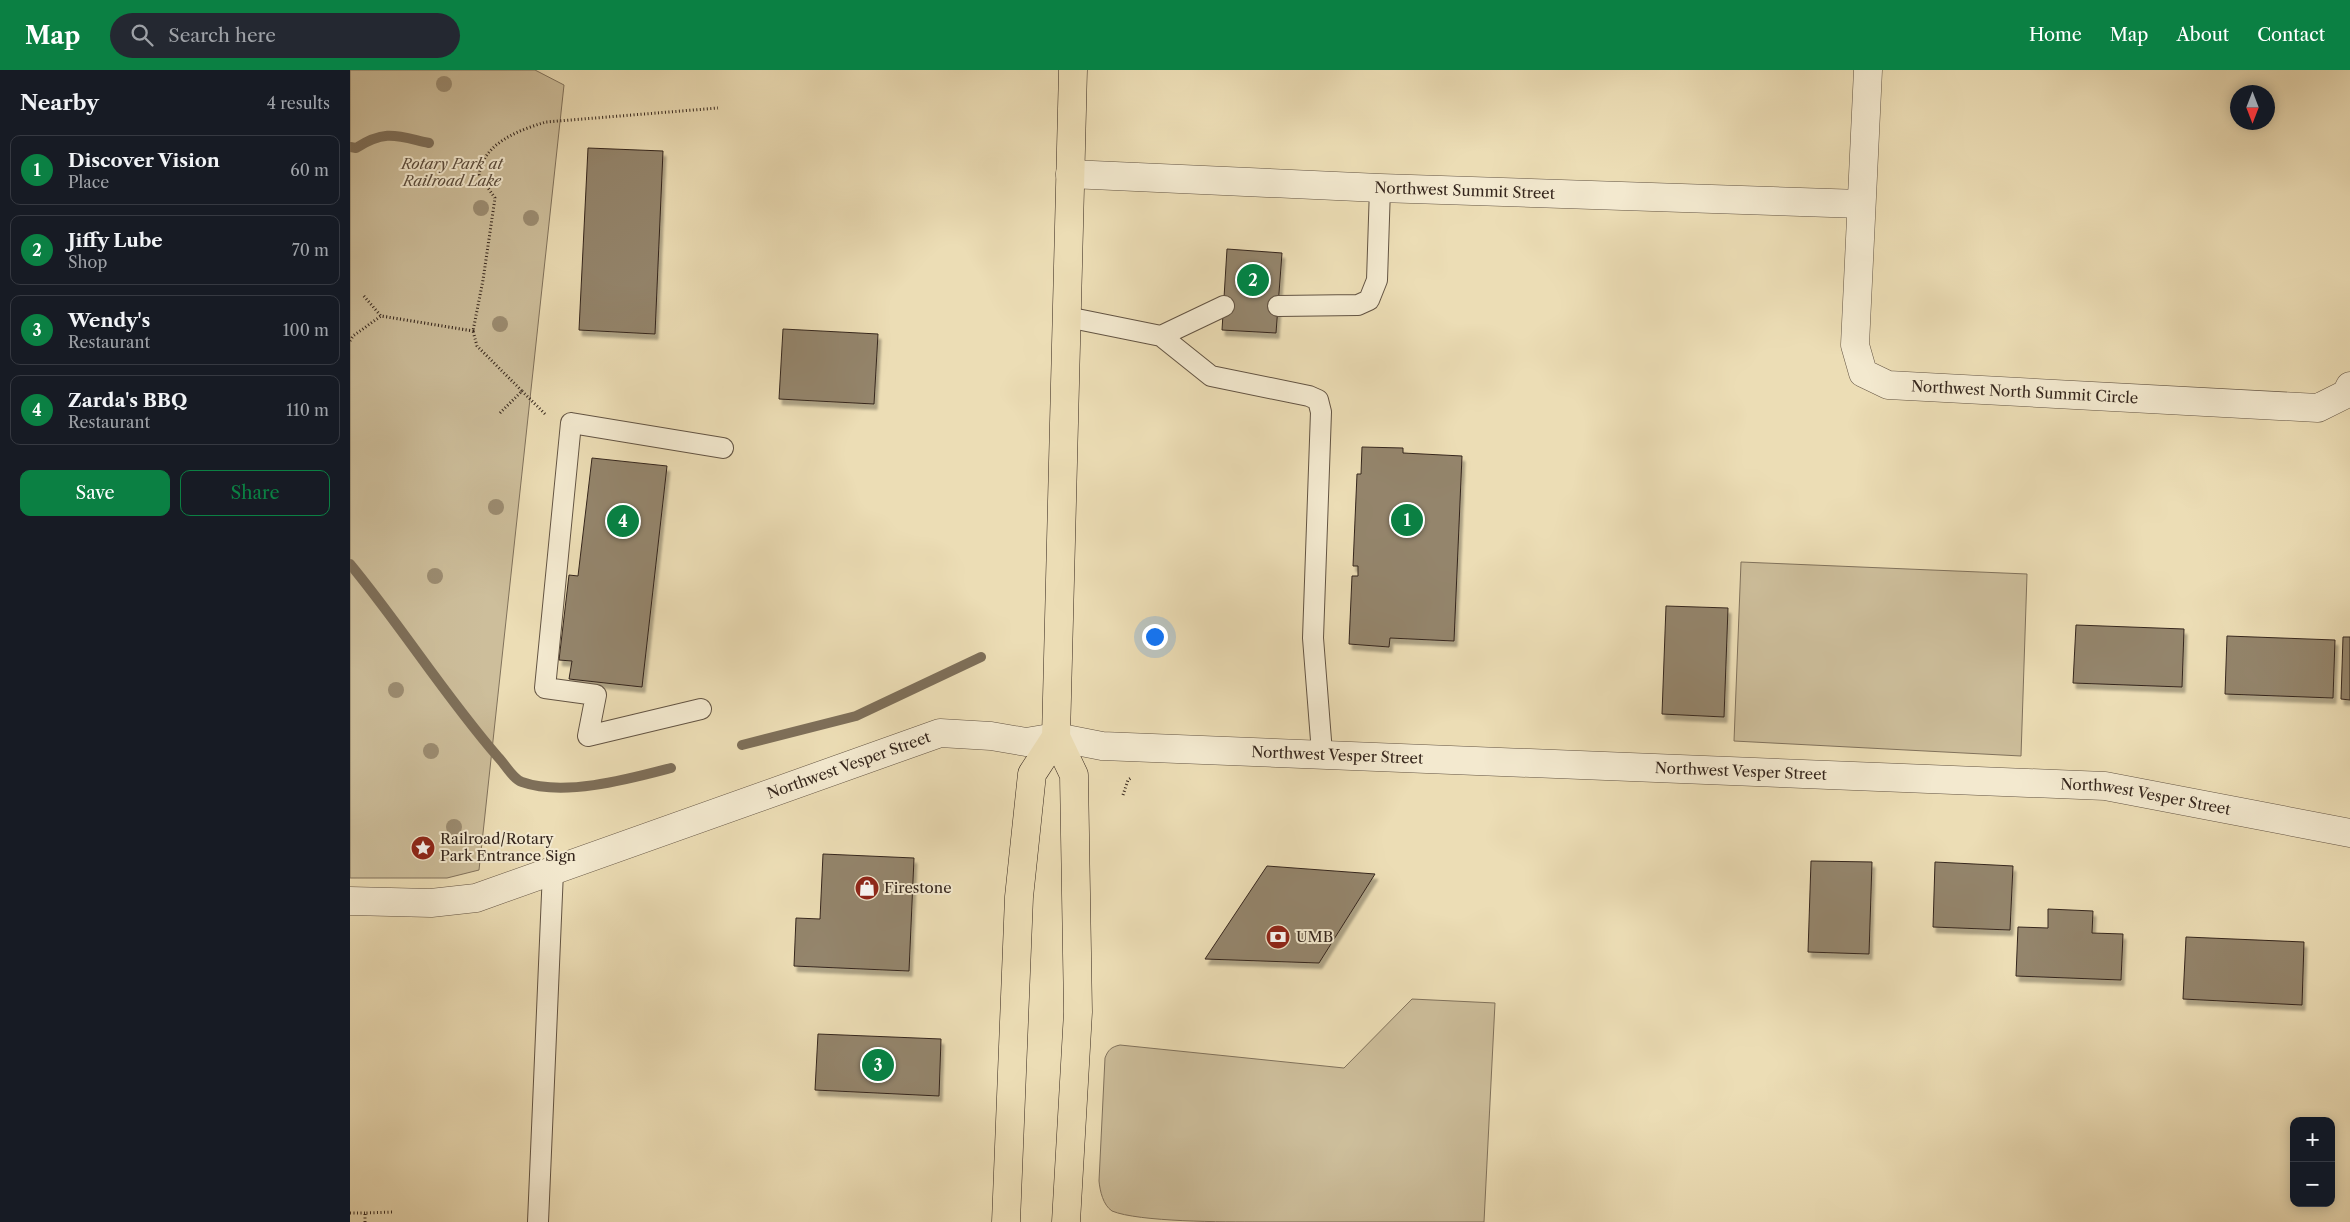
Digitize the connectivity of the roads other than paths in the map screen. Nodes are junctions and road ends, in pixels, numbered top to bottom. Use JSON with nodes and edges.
{"nodes":[{"id":1,"x":1073,"y":70,"type":"edge"},
{"id":2,"x":1868,"y":70,"type":"edge"},
{"id":3,"x":1070,"y":174,"type":"junction"},
{"id":4,"x":1380,"y":188,"type":"junction"},
{"id":5,"x":1861,"y":204,"type":"junction"},
{"id":6,"x":1224,"y":306,"type":"dead end"},
{"id":7,"x":1278,"y":306,"type":"dead end"},
{"id":8,"x":1067,"y":317,"type":"junction"},
{"id":9,"x":1161,"y":336,"type":"junction"},
{"id":10,"x":2350,"y":386,"type":"edge"},
{"id":11,"x":723,"y":448,"type":"dead end"},
{"id":12,"x":701,"y":709,"type":"dead end"},
{"id":13,"x":1056,"y":737,"type":"junction"},
{"id":14,"x":1322,"y":753,"type":"junction"},
{"id":15,"x":2350,"y":833,"type":"edge"},
{"id":16,"x":552,"y":871,"type":"junction"},
{"id":17,"x":350,"y":901,"type":"edge"},
{"id":18,"x":538,"y":1222,"type":"edge"},
{"id":19,"x":1006,"y":1222,"type":"edge"},
{"id":20,"x":1066,"y":1222,"type":"edge"}],
"edges":[{"from":1,"to":3,"type":"main road"},
{"from":2,"to":5,"type":"street","name":"Northwest North Summit Circle"},
{"from":3,"to":4,"type":"street","name":"Northwest Summit Street"},
{"from":3,"to":8,"type":"main road"},
{"from":4,"to":5,"type":"street","name":"Northwest Summit Street"},
{"from":4,"to":7,"type":"lane"},
{"from":5,"to":10,"type":"street","name":"Northwest North Summit Circle"},
{"from":6,"to":9,"type":"lane"},
{"from":8,"to":9,"type":"lane"},
{"from":8,"to":13,"type":"main road"},
{"from":9,"to":14,"type":"lane"},
{"from":11,"to":12,"type":"lane"},
{"from":13,"to":14,"type":"street","name":"Northwest Vesper Street"},
{"from":13,"to":16,"type":"street","name":"Northwest Vesper Street"},
{"from":13,"to":19,"type":"main road"},
{"from":13,"to":20,"type":"main road"},
{"from":14,"to":15,"type":"street","name":"Northwest Vesper Street"},
{"from":16,"to":17,"type":"street","name":"Northwest Vesper Street"},
{"from":16,"to":18,"type":"lane"}]}
